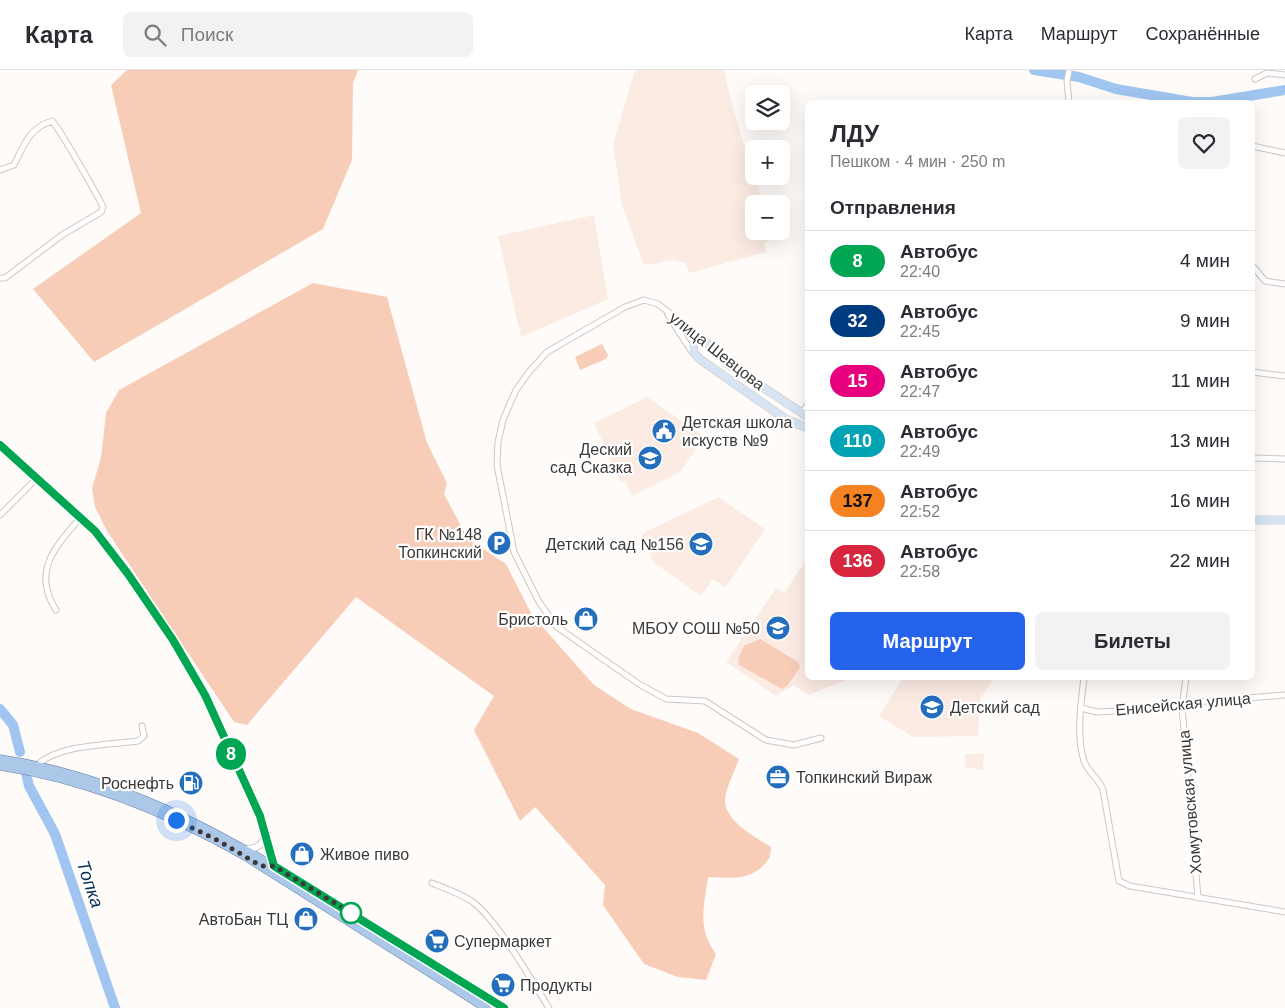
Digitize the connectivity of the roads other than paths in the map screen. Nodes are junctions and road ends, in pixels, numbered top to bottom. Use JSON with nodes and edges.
{"nodes":[{"id":1,"x":1068,"y":70,"type":"edge"},
{"id":2,"x":1285,"y":75,"type":"edge"},
{"id":3,"x":1255,"y":79,"type":"dead end"},
{"id":4,"x":1069,"y":100,"type":"edge"},
{"id":5,"x":1255,"y":147,"type":"edge"},
{"id":6,"x":1285,"y":153,"type":"edge"},
{"id":7,"x":0,"y":170,"type":"edge"},
{"id":8,"x":1255,"y":269,"type":"edge"},
{"id":9,"x":2,"y":278,"type":"edge"},
{"id":10,"x":1285,"y":284,"type":"edge"},
{"id":11,"x":665,"y":310,"type":"junction"},
{"id":12,"x":706,"y":342,"type":"junction"},
{"id":13,"x":694,"y":353,"type":"junction"},
{"id":14,"x":1255,"y":372,"type":"edge"},
{"id":15,"x":1285,"y":376,"type":"edge"},
{"id":16,"x":805,"y":415,"type":"edge"},
{"id":17,"x":805,"y":427,"type":"edge"},
{"id":18,"x":0,"y":446,"type":"edge"},
{"id":19,"x":1255,"y":458,"type":"edge"},
{"id":20,"x":1285,"y":459,"type":"edge"},
{"id":21,"x":37,"y":478,"type":"junction"},
{"id":22,"x":0,"y":514,"type":"edge"},
{"id":23,"x":81,"y":517,"type":"junction"},
{"id":24,"x":1255,"y":520,"type":"edge"},
{"id":25,"x":1285,"y":520,"type":"edge"},
{"id":26,"x":56,"y":610,"type":"dead end"},
{"id":27,"x":1084,"y":680,"type":"edge"},
{"id":28,"x":1186,"y":680,"type":"edge"},
{"id":29,"x":1285,"y":695,"type":"edge"},
{"id":30,"x":1182,"y":707,"type":"junction"},
{"id":31,"x":1081,"y":708,"type":"junction"},
{"id":32,"x":142,"y":726,"type":"dead end"},
{"id":33,"x":821,"y":738,"type":"dead end"},
{"id":34,"x":0,"y":759,"type":"edge"},
{"id":35,"x":37,"y":765,"type":"junction"},
{"id":36,"x":0,"y":766,"type":"edge"},
{"id":37,"x":267,"y":834,"type":"junction"},
{"id":38,"x":246,"y":849,"type":"junction"},
{"id":39,"x":261,"y":866,"type":"junction"},
{"id":40,"x":274,"y":866,"type":"junction"},
{"id":41,"x":276,"y":876,"type":"junction"},
{"id":42,"x":432,"y":882,"type":"dead end"},
{"id":43,"x":1198,"y":898,"type":"junction"},
{"id":44,"x":1285,"y":912,"type":"edge"},
{"id":45,"x":486,"y":1008,"type":"edge"},
{"id":46,"x":504,"y":1008,"type":"edge"},
{"id":47,"x":549,"y":1008,"type":"edge"}],
"edges":[{"from":1,"to":4,"type":"street"},
{"from":2,"to":3,"type":"street"},
{"from":5,"to":6,"type":"street"},
{"from":7,"to":9,"type":"street"},
{"from":8,"to":10,"type":"street"},
{"from":11,"to":12,"type":"street","name":"улица Шевцова"},
{"from":11,"to":13,"type":"street"},
{"from":11,"to":33,"type":"street","name":"улица Шевцова"},
{"from":12,"to":13,"type":"main road"},
{"from":12,"to":16,"type":"main road","name":"улица Шевцова"},
{"from":13,"to":17,"type":"main road"},
{"from":14,"to":15,"type":"street"},
{"from":18,"to":21,"type":"street"},
{"from":19,"to":20,"type":"street"},
{"from":21,"to":22,"type":"street"},
{"from":21,"to":23,"type":"street"},
{"from":23,"to":26,"type":"street"},
{"from":23,"to":37,"type":"street"},
{"from":24,"to":25,"type":"main road"},
{"from":27,"to":31,"type":"street"},
{"from":28,"to":30,"type":"street","name":"Хомутовская улица"},
{"from":29,"to":30,"type":"street","name":"Енисейская улица"},
{"from":30,"to":31,"type":"street","name":"Енисейская улица"},
{"from":30,"to":43,"type":"street","name":"Хомутовская улица"},
{"from":31,"to":43,"type":"street"},
{"from":32,"to":35,"type":"street"},
{"from":34,"to":35,"type":"main road"},
{"from":35,"to":38,"type":"main road"},
{"from":36,"to":39,"type":"main road"},
{"from":37,"to":38,"type":"street"},
{"from":37,"to":40,"type":"street"},
{"from":38,"to":40,"type":"main road"},
{"from":39,"to":40,"type":"street"},
{"from":39,"to":41,"type":"main road"},
{"from":40,"to":41,"type":"street"},
{"from":40,"to":46,"type":"main road"},
{"from":41,"to":45,"type":"main road"},
{"from":42,"to":47,"type":"street"},
{"from":43,"to":44,"type":"street"}]}
